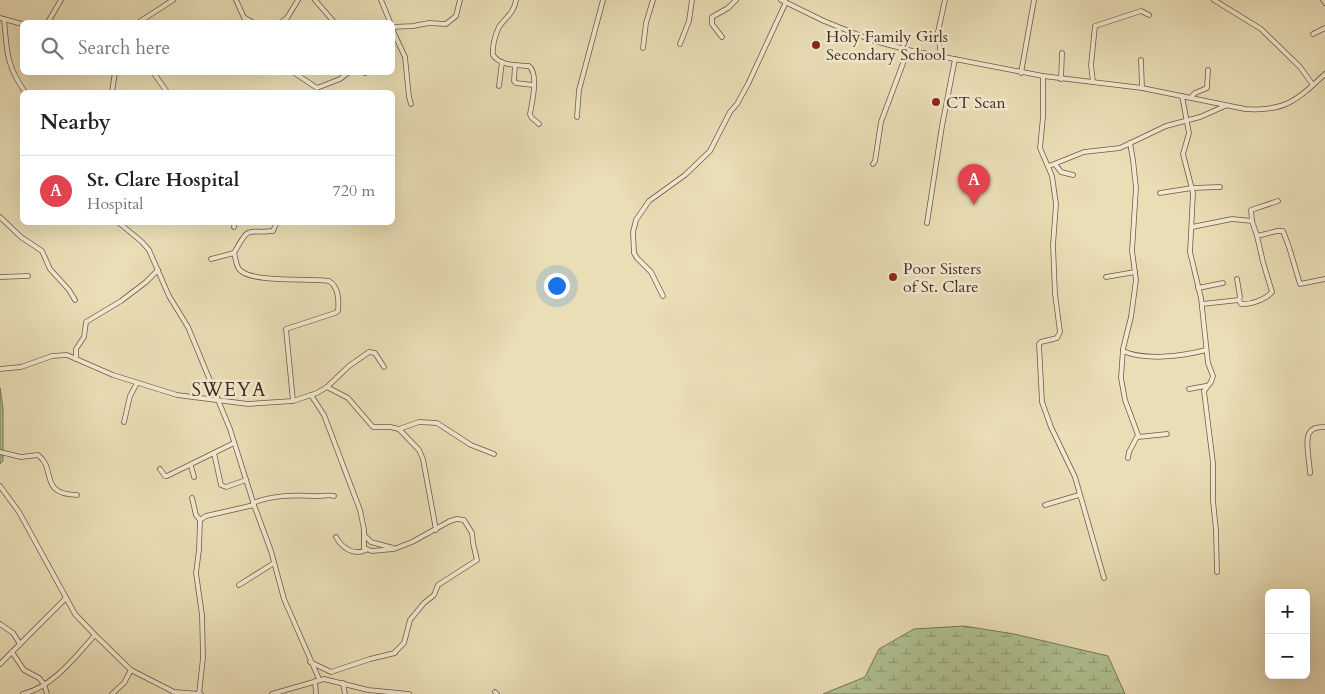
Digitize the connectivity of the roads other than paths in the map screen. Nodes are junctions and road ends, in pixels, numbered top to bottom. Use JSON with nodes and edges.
{"nodes":[{"id":1,"x":61,"y":0,"type":"edge"},
{"id":2,"x":173,"y":0,"type":"edge"},
{"id":3,"x":236,"y":0,"type":"edge"},
{"id":4,"x":298,"y":0,"type":"edge"},
{"id":5,"x":315,"y":0,"type":"edge"},
{"id":6,"x":381,"y":0,"type":"edge"},
{"id":7,"x":460,"y":0,"type":"edge"},
{"id":8,"x":516,"y":0,"type":"edge"},
{"id":9,"x":603,"y":0,"type":"edge"},
{"id":10,"x":653,"y":0,"type":"edge"},
{"id":11,"x":692,"y":0,"type":"edge"},
{"id":12,"x":736,"y":0,"type":"edge"},
{"id":13,"x":781,"y":0,"type":"edge"},
{"id":14,"x":944,"y":0,"type":"edge"},
{"id":15,"x":1034,"y":0,"type":"edge"},
{"id":16,"x":1214,"y":0,"type":"edge"},
{"id":17,"x":786,"y":2,"type":"junction"},
{"id":18,"x":1150,"y":15,"type":"dead end"},
{"id":19,"x":2,"y":18,"type":"edge"},
{"id":20,"x":49,"y":20,"type":"edge"},
{"id":21,"x":142,"y":20,"type":"edge"},
{"id":22,"x":246,"y":20,"type":"edge"},
{"id":23,"x":284,"y":20,"type":"edge"},
{"id":24,"x":332,"y":20,"type":"edge"},
{"id":25,"x":389,"y":20,"type":"edge"},
{"id":26,"x":20,"y":23,"type":"edge"},
{"id":27,"x":395,"y":28,"type":"edge"},
{"id":28,"x":1325,"y":28,"type":"edge"},
{"id":29,"x":1313,"y":34,"type":"dead end"},
{"id":30,"x":395,"y":35,"type":"edge"},
{"id":31,"x":722,"y":37,"type":"dead end"},
{"id":32,"x":680,"y":44,"type":"dead end"},
{"id":33,"x":643,"y":48,"type":"dead end"},
{"id":34,"x":908,"y":50,"type":"junction"},
{"id":35,"x":1062,"y":53,"type":"dead end"},
{"id":36,"x":941,"y":57,"type":"junction"},
{"id":37,"x":955,"y":59,"type":"junction"},
{"id":38,"x":1141,"y":60,"type":"dead end"},
{"id":39,"x":502,"y":62,"type":"junction"},
{"id":40,"x":515,"y":65,"type":"junction"},
{"id":41,"x":1208,"y":70,"type":"dead end"},
{"id":42,"x":1021,"y":73,"type":"junction"},
{"id":43,"x":1325,"y":74,"type":"edge"},
{"id":44,"x":115,"y":75,"type":"edge"},
{"id":45,"x":156,"y":75,"type":"edge"},
{"id":46,"x":298,"y":75,"type":"edge"},
{"id":47,"x":345,"y":75,"type":"edge"},
{"id":48,"x":1043,"y":76,"type":"junction"},
{"id":49,"x":1061,"y":79,"type":"junction"},
{"id":50,"x":1094,"y":82,"type":"junction"},
{"id":51,"x":533,"y":84,"type":"junction"},
{"id":52,"x":1312,"y":85,"type":"junction"},
{"id":53,"x":499,"y":86,"type":"dead end"},
{"id":54,"x":1142,"y":88,"type":"junction"},
{"id":55,"x":24,"y":90,"type":"edge"},
{"id":56,"x":112,"y":90,"type":"edge"},
{"id":57,"x":166,"y":90,"type":"edge"},
{"id":58,"x":1182,"y":96,"type":"junction"},
{"id":59,"x":1192,"y":98,"type":"junction"},
{"id":60,"x":411,"y":104,"type":"dead end"},
{"id":61,"x":1225,"y":106,"type":"junction"},
{"id":62,"x":577,"y":117,"type":"dead end"},
{"id":63,"x":1188,"y":121,"type":"junction"},
{"id":64,"x":539,"y":124,"type":"dead end"},
{"id":65,"x":1130,"y":143,"type":"junction"},
{"id":66,"x":873,"y":164,"type":"dead end"},
{"id":67,"x":1055,"y":164,"type":"junction"},
{"id":68,"x":1049,"y":166,"type":"junction"},
{"id":69,"x":1073,"y":175,"type":"dead end"},
{"id":70,"x":1220,"y":187,"type":"dead end"},
{"id":71,"x":1192,"y":188,"type":"junction"},
{"id":72,"x":1160,"y":193,"type":"dead end"},
{"id":73,"x":1278,"y":201,"type":"dead end"},
{"id":74,"x":0,"y":217,"type":"edge"},
{"id":75,"x":1252,"y":221,"type":"junction"},
{"id":76,"x":927,"y":223,"type":"dead end"},
{"id":77,"x":121,"y":225,"type":"edge"},
{"id":78,"x":276,"y":225,"type":"edge"},
{"id":79,"x":1192,"y":227,"type":"junction"},
{"id":80,"x":1257,"y":236,"type":"junction"},
{"id":81,"x":234,"y":253,"type":"junction"},
{"id":82,"x":211,"y":259,"type":"dead end"},
{"id":83,"x":158,"y":270,"type":"junction"},
{"id":84,"x":1135,"y":272,"type":"junction"},
{"id":85,"x":28,"y":276,"type":"dead end"},
{"id":86,"x":0,"y":277,"type":"edge"},
{"id":87,"x":1106,"y":277,"type":"dead end"},
{"id":88,"x":1237,"y":279,"type":"dead end"},
{"id":89,"x":1325,"y":279,"type":"edge"},
{"id":90,"x":1223,"y":283,"type":"dead end"},
{"id":91,"x":1198,"y":288,"type":"junction"},
{"id":92,"x":663,"y":296,"type":"dead end"},
{"id":93,"x":75,"y":300,"type":"dead end"},
{"id":94,"x":1238,"y":300,"type":"junction"},
{"id":95,"x":1202,"y":304,"type":"junction"},
{"id":96,"x":1206,"y":350,"type":"junction"},
{"id":97,"x":1123,"y":351,"type":"junction"},
{"id":98,"x":76,"y":359,"type":"junction"},
{"id":99,"x":384,"y":367,"type":"dead end"},
{"id":100,"x":0,"y":369,"type":"edge"},
{"id":101,"x":137,"y":383,"type":"junction"},
{"id":102,"x":1208,"y":386,"type":"junction"},
{"id":103,"x":327,"y":387,"type":"junction"},
{"id":104,"x":1189,"y":389,"type":"dead end"},
{"id":105,"x":311,"y":395,"type":"junction"},
{"id":106,"x":218,"y":401,"type":"junction"},
{"id":107,"x":293,"y":401,"type":"junction"},
{"id":108,"x":124,"y":422,"type":"dead end"},
{"id":109,"x":1325,"y":427,"type":"edge"},
{"id":110,"x":399,"y":430,"type":"junction"},
{"id":111,"x":1167,"y":434,"type":"dead end"},
{"id":112,"x":1138,"y":438,"type":"junction"},
{"id":113,"x":234,"y":443,"type":"junction"},
{"id":114,"x":0,"y":452,"type":"edge"},
{"id":115,"x":214,"y":452,"type":"junction"},
{"id":116,"x":494,"y":454,"type":"dead end"},
{"id":117,"x":1128,"y":458,"type":"dead end"},
{"id":118,"x":191,"y":466,"type":"junction"},
{"id":119,"x":160,"y":469,"type":"dead end"},
{"id":120,"x":1310,"y":473,"type":"dead end"},
{"id":121,"x":194,"y":477,"type":"dead end"},
{"id":122,"x":246,"y":480,"type":"junction"},
{"id":123,"x":0,"y":486,"type":"edge"},
{"id":124,"x":77,"y":495,"type":"dead end"},
{"id":125,"x":1079,"y":495,"type":"junction"},
{"id":126,"x":334,"y":496,"type":"dead end"},
{"id":127,"x":192,"y":498,"type":"dead end"},
{"id":128,"x":254,"y":504,"type":"junction"},
{"id":129,"x":1046,"y":506,"type":"dead end"},
{"id":130,"x":200,"y":520,"type":"junction"},
{"id":131,"x":436,"y":530,"type":"junction"},
{"id":132,"x":364,"y":535,"type":"junction"},
{"id":133,"x":336,"y":537,"type":"dead end"},
{"id":134,"x":394,"y":548,"type":"junction"},
{"id":135,"x":366,"y":550,"type":"junction"},
{"id":136,"x":274,"y":563,"type":"junction"},
{"id":137,"x":1217,"y":572,"type":"dead end"},
{"id":138,"x":1104,"y":578,"type":"dead end"},
{"id":139,"x":239,"y":584,"type":"dead end"},
{"id":140,"x":66,"y":598,"type":"junction"},
{"id":141,"x":0,"y":624,"type":"edge"},
{"id":142,"x":95,"y":635,"type":"junction"},
{"id":143,"x":20,"y":644,"type":"junction"},
{"id":144,"x":12,"y":652,"type":"junction"},
{"id":145,"x":310,"y":662,"type":"junction"},
{"id":146,"x":0,"y":664,"type":"edge"},
{"id":147,"x":131,"y":670,"type":"junction"},
{"id":148,"x":331,"y":672,"type":"junction"},
{"id":149,"x":317,"y":680,"type":"junction"},
{"id":150,"x":333,"y":680,"type":"junction"},
{"id":151,"x":343,"y":683,"type":"junction"},
{"id":152,"x":44,"y":684,"type":"junction"},
{"id":153,"x":23,"y":694,"type":"edge"},
{"id":154,"x":47,"y":694,"type":"edge"},
{"id":155,"x":112,"y":694,"type":"edge"},
{"id":156,"x":194,"y":694,"type":"edge"},
{"id":157,"x":200,"y":694,"type":"edge"},
{"id":158,"x":272,"y":694,"type":"edge"},
{"id":159,"x":316,"y":694,"type":"edge"},
{"id":160,"x":345,"y":694,"type":"edge"},
{"id":161,"x":409,"y":694,"type":"edge"}],
"edges":[{"from":1,"to":20,"type":"street"},
{"from":2,"to":21,"type":"street"},
{"from":3,"to":22,"type":"street"},
{"from":4,"to":23,"type":"street"},
{"from":5,"to":24,"type":"street"},
{"from":6,"to":25,"type":"street"},
{"from":7,"to":27,"type":"street"},
{"from":8,"to":39,"type":"street"},
{"from":9,"to":62,"type":"street"},
{"from":10,"to":33,"type":"street"},
{"from":11,"to":32,"type":"street"},
{"from":12,"to":31,"type":"street"},
{"from":13,"to":17,"type":"street"},
{"from":14,"to":36,"type":"street"},
{"from":15,"to":42,"type":"street"},
{"from":16,"to":52,"type":"street"},
{"from":17,"to":34,"type":"street"},
{"from":17,"to":92,"type":"street"},
{"from":18,"to":50,"type":"street"},
{"from":19,"to":26,"type":"street"},
{"from":19,"to":55,"type":"street"},
{"from":28,"to":29,"type":"street"},
{"from":30,"to":60,"type":"street"},
{"from":34,"to":36,"type":"street"},
{"from":34,"to":66,"type":"street"},
{"from":35,"to":49,"type":"street"},
{"from":36,"to":37,"type":"street"},
{"from":37,"to":42,"type":"street"},
{"from":37,"to":76,"type":"street"},
{"from":38,"to":54,"type":"street"},
{"from":39,"to":40,"type":"street"},
{"from":39,"to":53,"type":"street"},
{"from":40,"to":51,"type":"street"},
{"from":40,"to":51,"type":"street"},
{"from":41,"to":59,"type":"street"},
{"from":42,"to":48,"type":"street"},
{"from":43,"to":52,"type":"street"},
{"from":44,"to":56,"type":"street"},
{"from":45,"to":57,"type":"street"},
{"from":46,"to":47,"type":"street"},
{"from":48,"to":49,"type":"street"},
{"from":48,"to":68,"type":"street"},
{"from":49,"to":50,"type":"street"},
{"from":50,"to":54,"type":"street"},
{"from":51,"to":64,"type":"street"},
{"from":52,"to":61,"type":"street"},
{"from":54,"to":58,"type":"street"},
{"from":58,"to":59,"type":"street"},
{"from":58,"to":63,"type":"street"},
{"from":59,"to":61,"type":"street"},
{"from":61,"to":63,"type":"street"},
{"from":63,"to":65,"type":"street"},
{"from":63,"to":71,"type":"street"},
{"from":65,"to":67,"type":"street"},
{"from":65,"to":84,"type":"street"},
{"from":67,"to":68,"type":"street"},
{"from":67,"to":69,"type":"street"},
{"from":68,"to":125,"type":"street"},
{"from":70,"to":71,"type":"street"},
{"from":71,"to":72,"type":"street"},
{"from":71,"to":79,"type":"street"},
{"from":73,"to":75,"type":"street"},
{"from":74,"to":93,"type":"street"},
{"from":75,"to":79,"type":"street"},
{"from":75,"to":80,"type":"street"},
{"from":77,"to":83,"type":"street"},
{"from":78,"to":81,"type":"street"},
{"from":79,"to":91,"type":"street"},
{"from":80,"to":89,"type":"street"},
{"from":80,"to":94,"type":"street"},
{"from":81,"to":82,"type":"street"},
{"from":81,"to":107,"type":"street"},
{"from":83,"to":98,"type":"street"},
{"from":83,"to":106,"type":"street"},
{"from":84,"to":87,"type":"street"},
{"from":84,"to":97,"type":"street"},
{"from":85,"to":86,"type":"street"},
{"from":88,"to":94,"type":"street"},
{"from":90,"to":91,"type":"street"},
{"from":91,"to":95,"type":"street"},
{"from":94,"to":95,"type":"street"},
{"from":95,"to":96,"type":"street"},
{"from":96,"to":97,"type":"street"},
{"from":96,"to":102,"type":"street"},
{"from":97,"to":112,"type":"street"},
{"from":98,"to":100,"type":"street"},
{"from":98,"to":101,"type":"street"},
{"from":99,"to":103,"type":"street"},
{"from":101,"to":106,"type":"street"},
{"from":101,"to":108,"type":"street"},
{"from":102,"to":104,"type":"street"},
{"from":102,"to":137,"type":"street"},
{"from":103,"to":105,"type":"street"},
{"from":103,"to":110,"type":"street"},
{"from":105,"to":107,"type":"street"},
{"from":105,"to":132,"type":"street"},
{"from":106,"to":107,"type":"street"},
{"from":106,"to":113,"type":"street"},
{"from":109,"to":120,"type":"street"},
{"from":110,"to":116,"type":"street"},
{"from":110,"to":131,"type":"street"},
{"from":111,"to":112,"type":"street"},
{"from":112,"to":117,"type":"street"},
{"from":113,"to":115,"type":"street"},
{"from":113,"to":122,"type":"street"},
{"from":114,"to":124,"type":"street"},
{"from":115,"to":118,"type":"street"},
{"from":115,"to":122,"type":"street"},
{"from":118,"to":119,"type":"street"},
{"from":118,"to":121,"type":"street"},
{"from":122,"to":128,"type":"street"},
{"from":123,"to":140,"type":"street"},
{"from":125,"to":129,"type":"street"},
{"from":125,"to":138,"type":"street"},
{"from":126,"to":128,"type":"street"},
{"from":127,"to":130,"type":"street"},
{"from":128,"to":130,"type":"street"},
{"from":128,"to":136,"type":"street"},
{"from":130,"to":157,"type":"street"},
{"from":131,"to":134,"type":"street"},
{"from":131,"to":148,"type":"street"},
{"from":132,"to":134,"type":"street"},
{"from":132,"to":135,"type":"street"},
{"from":133,"to":135,"type":"street"},
{"from":134,"to":135,"type":"street"},
{"from":136,"to":139,"type":"street"},
{"from":136,"to":145,"type":"street"},
{"from":140,"to":142,"type":"street"},
{"from":140,"to":143,"type":"street"},
{"from":141,"to":143,"type":"street"},
{"from":142,"to":147,"type":"street"},
{"from":142,"to":152,"type":"street"},
{"from":143,"to":144,"type":"street"},
{"from":144,"to":146,"type":"street"},
{"from":144,"to":152,"type":"street"},
{"from":145,"to":148,"type":"street"},
{"from":145,"to":149,"type":"street"},
{"from":147,"to":155,"type":"street"},
{"from":147,"to":156,"type":"street"},
{"from":148,"to":150,"type":"street"},
{"from":149,"to":150,"type":"street"},
{"from":149,"to":158,"type":"street"},
{"from":149,"to":159,"type":"street"},
{"from":150,"to":151,"type":"street"},
{"from":151,"to":160,"type":"street"},
{"from":151,"to":161,"type":"street"},
{"from":152,"to":153,"type":"street"},
{"from":152,"to":154,"type":"street"},
{"from":156,"to":157,"type":"street"}]}
